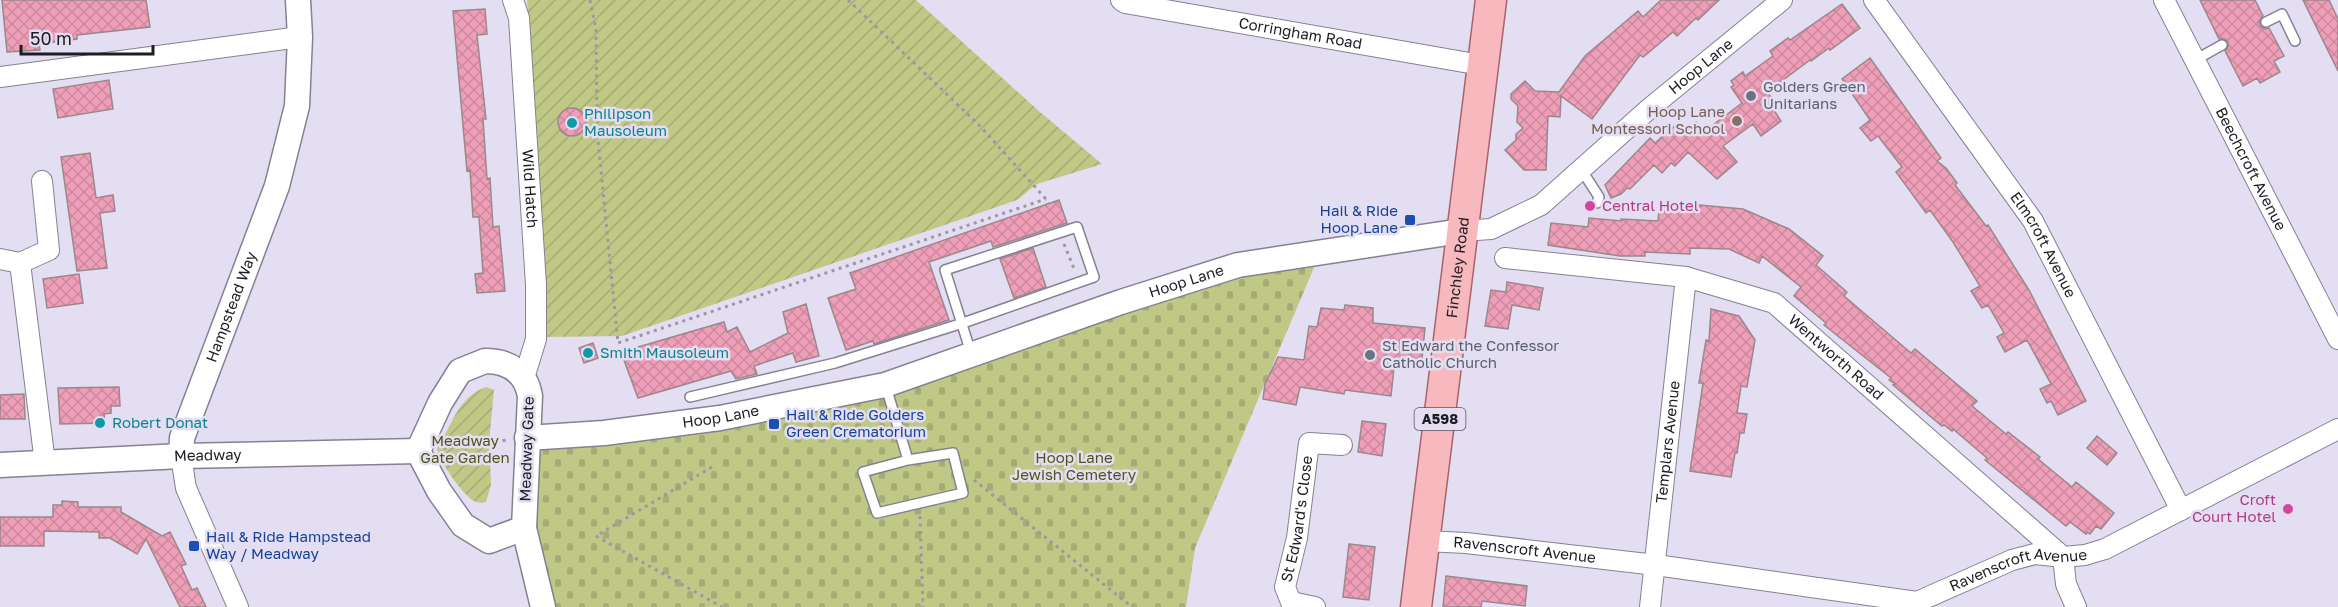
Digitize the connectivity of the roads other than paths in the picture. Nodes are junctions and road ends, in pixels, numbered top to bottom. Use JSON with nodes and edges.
{"nodes":[{"id":1,"x":298,"y":0,"type":"edge"},
{"id":2,"x":513,"y":0,"type":"edge"},
{"id":3,"x":1121,"y":0,"type":"edge"},
{"id":4,"x":1491,"y":0,"type":"edge"},
{"id":5,"x":1782,"y":0,"type":"edge"},
{"id":6,"x":1874,"y":0,"type":"edge"},
{"id":7,"x":2164,"y":0,"type":"edge"},
{"id":8,"x":2266,"y":22,"type":"dead end"},
{"id":9,"x":300,"y":37,"type":"junction"},
{"id":10,"x":2295,"y":41,"type":"dead end"},
{"id":11,"x":2222,"y":45,"type":"dead end"},
{"id":12,"x":2195,"y":60,"type":"junction"},
{"id":13,"x":1481,"y":65,"type":"junction"},
{"id":14,"x":0,"y":77,"type":"edge"},
{"id":15,"x":1581,"y":169,"type":"junction"},
{"id":16,"x":42,"y":181,"type":"dead end"},
{"id":17,"x":1597,"y":203,"type":"dead end"},
{"id":18,"x":1461,"y":231,"type":"junction"},
{"id":19,"x":0,"y":258,"type":"edge"},
{"id":20,"x":1505,"y":258,"type":"dead end"},
{"id":21,"x":20,"y":263,"type":"junction"},
{"id":22,"x":1686,"y":278,"type":"junction"},
{"id":23,"x":963,"y":323,"type":"junction"},
{"id":24,"x":2335,"y":327,"type":"edge"},
{"id":25,"x":972,"y":356,"type":"junction"},
{"id":26,"x":524,"y":378,"type":"junction"},
{"id":27,"x":885,"y":385,"type":"junction"},
{"id":28,"x":690,"y":397,"type":"dead end"},
{"id":29,"x":2338,"y":429,"type":"edge"},
{"id":30,"x":527,"y":438,"type":"junction"},
{"id":31,"x":1342,"y":445,"type":"dead end"},
{"id":32,"x":418,"y":451,"type":"junction"},
{"id":33,"x":181,"y":456,"type":"junction"},
{"id":34,"x":908,"y":459,"type":"junction"},
{"id":35,"x":45,"y":463,"type":"junction"},
{"id":36,"x":0,"y":465,"type":"edge"},
{"id":37,"x":2181,"y":510,"type":"junction"},
{"id":38,"x":524,"y":528,"type":"junction"},
{"id":39,"x":1425,"y":541,"type":"junction"},
{"id":40,"x":2063,"y":557,"type":"junction"},
{"id":41,"x":1656,"y":565,"type":"junction"},
{"id":42,"x":238,"y":607,"type":"edge"},
{"id":43,"x":543,"y":607,"type":"edge"},
{"id":44,"x":1315,"y":607,"type":"edge"},
{"id":45,"x":1416,"y":607,"type":"edge"},
{"id":46,"x":1650,"y":607,"type":"edge"},
{"id":47,"x":2076,"y":607,"type":"edge"}],
"edges":[{"from":1,"to":9,"type":"street","name":"Hampstead Way"},
{"from":2,"to":26,"type":"street","name":"Wild Hatch"},
{"from":3,"to":13,"type":"street","name":"Corringham Road"},
{"from":4,"to":13,"type":"main road","name":"Finchley Road","number":"A598"},
{"from":5,"to":15,"type":"street","name":"Hoop Lane"},
{"from":6,"to":37,"type":"street","name":"Elmcroft Avenue"},
{"from":7,"to":12,"type":"street","name":"Beechcroft Avenue"},
{"from":8,"to":10,"type":"lane"},
{"from":9,"to":14,"type":"street"},
{"from":9,"to":33,"type":"street","name":"Hampstead Way"},
{"from":11,"to":12,"type":"lane"},
{"from":12,"to":24,"type":"street","name":"Beechcroft Avenue"},
{"from":13,"to":18,"type":"main road","name":"Finchley Road","number":"A598"},
{"from":15,"to":17,"type":"lane"},
{"from":15,"to":18,"type":"street","name":"Hoop Lane"},
{"from":16,"to":21,"type":"street"},
{"from":18,"to":25,"type":"street","name":"Hoop Lane"},
{"from":18,"to":39,"type":"main road","name":"Finchley Road","number":"A598"},
{"from":19,"to":21,"type":"street"},
{"from":20,"to":22,"type":"street","name":"Wentworth Road"},
{"from":21,"to":35,"type":"street"},
{"from":22,"to":40,"type":"street","name":"Wentworth Road"},
{"from":22,"to":41,"type":"street","name":"Templars Avenue"},
{"from":23,"to":23,"type":"lane"},
{"from":23,"to":25,"type":"lane"},
{"from":23,"to":28,"type":"lane"},
{"from":25,"to":27,"type":"street","name":"Hoop Lane"},
{"from":26,"to":30,"type":"street","name":"Meadway Gate"},
{"from":26,"to":32,"type":"street","name":"Meadway Gate"},
{"from":27,"to":30,"type":"street","name":"Hoop Lane"},
{"from":27,"to":34,"type":"lane"},
{"from":29,"to":37,"type":"street","name":"Ravenscroft Avenue"},
{"from":30,"to":38,"type":"street","name":"Meadway Gate"},
{"from":31,"to":44,"type":"street","name":"St Edward's Close"},
{"from":32,"to":33,"type":"street","name":"Meadway"},
{"from":32,"to":38,"type":"street"},
{"from":33,"to":35,"type":"street","name":"Meadway"},
{"from":33,"to":42,"type":"street","name":"Hampstead Way"},
{"from":34,"to":34,"type":"lane"},
{"from":35,"to":36,"type":"street","name":"Meadway"},
{"from":37,"to":40,"type":"street","name":"Ravenscroft Avenue"},
{"from":38,"to":43,"type":"street","name":"Meadway Gate"},
{"from":39,"to":41,"type":"street","name":"Ravenscroft Avenue"},
{"from":39,"to":45,"type":"main road","name":"Finchley Road","number":"A598"},
{"from":40,"to":41,"type":"street","name":"Ravenscroft Avenue"},
{"from":40,"to":47,"type":"street"},
{"from":41,"to":46,"type":"street","name":"Templars Avenue"}]}
